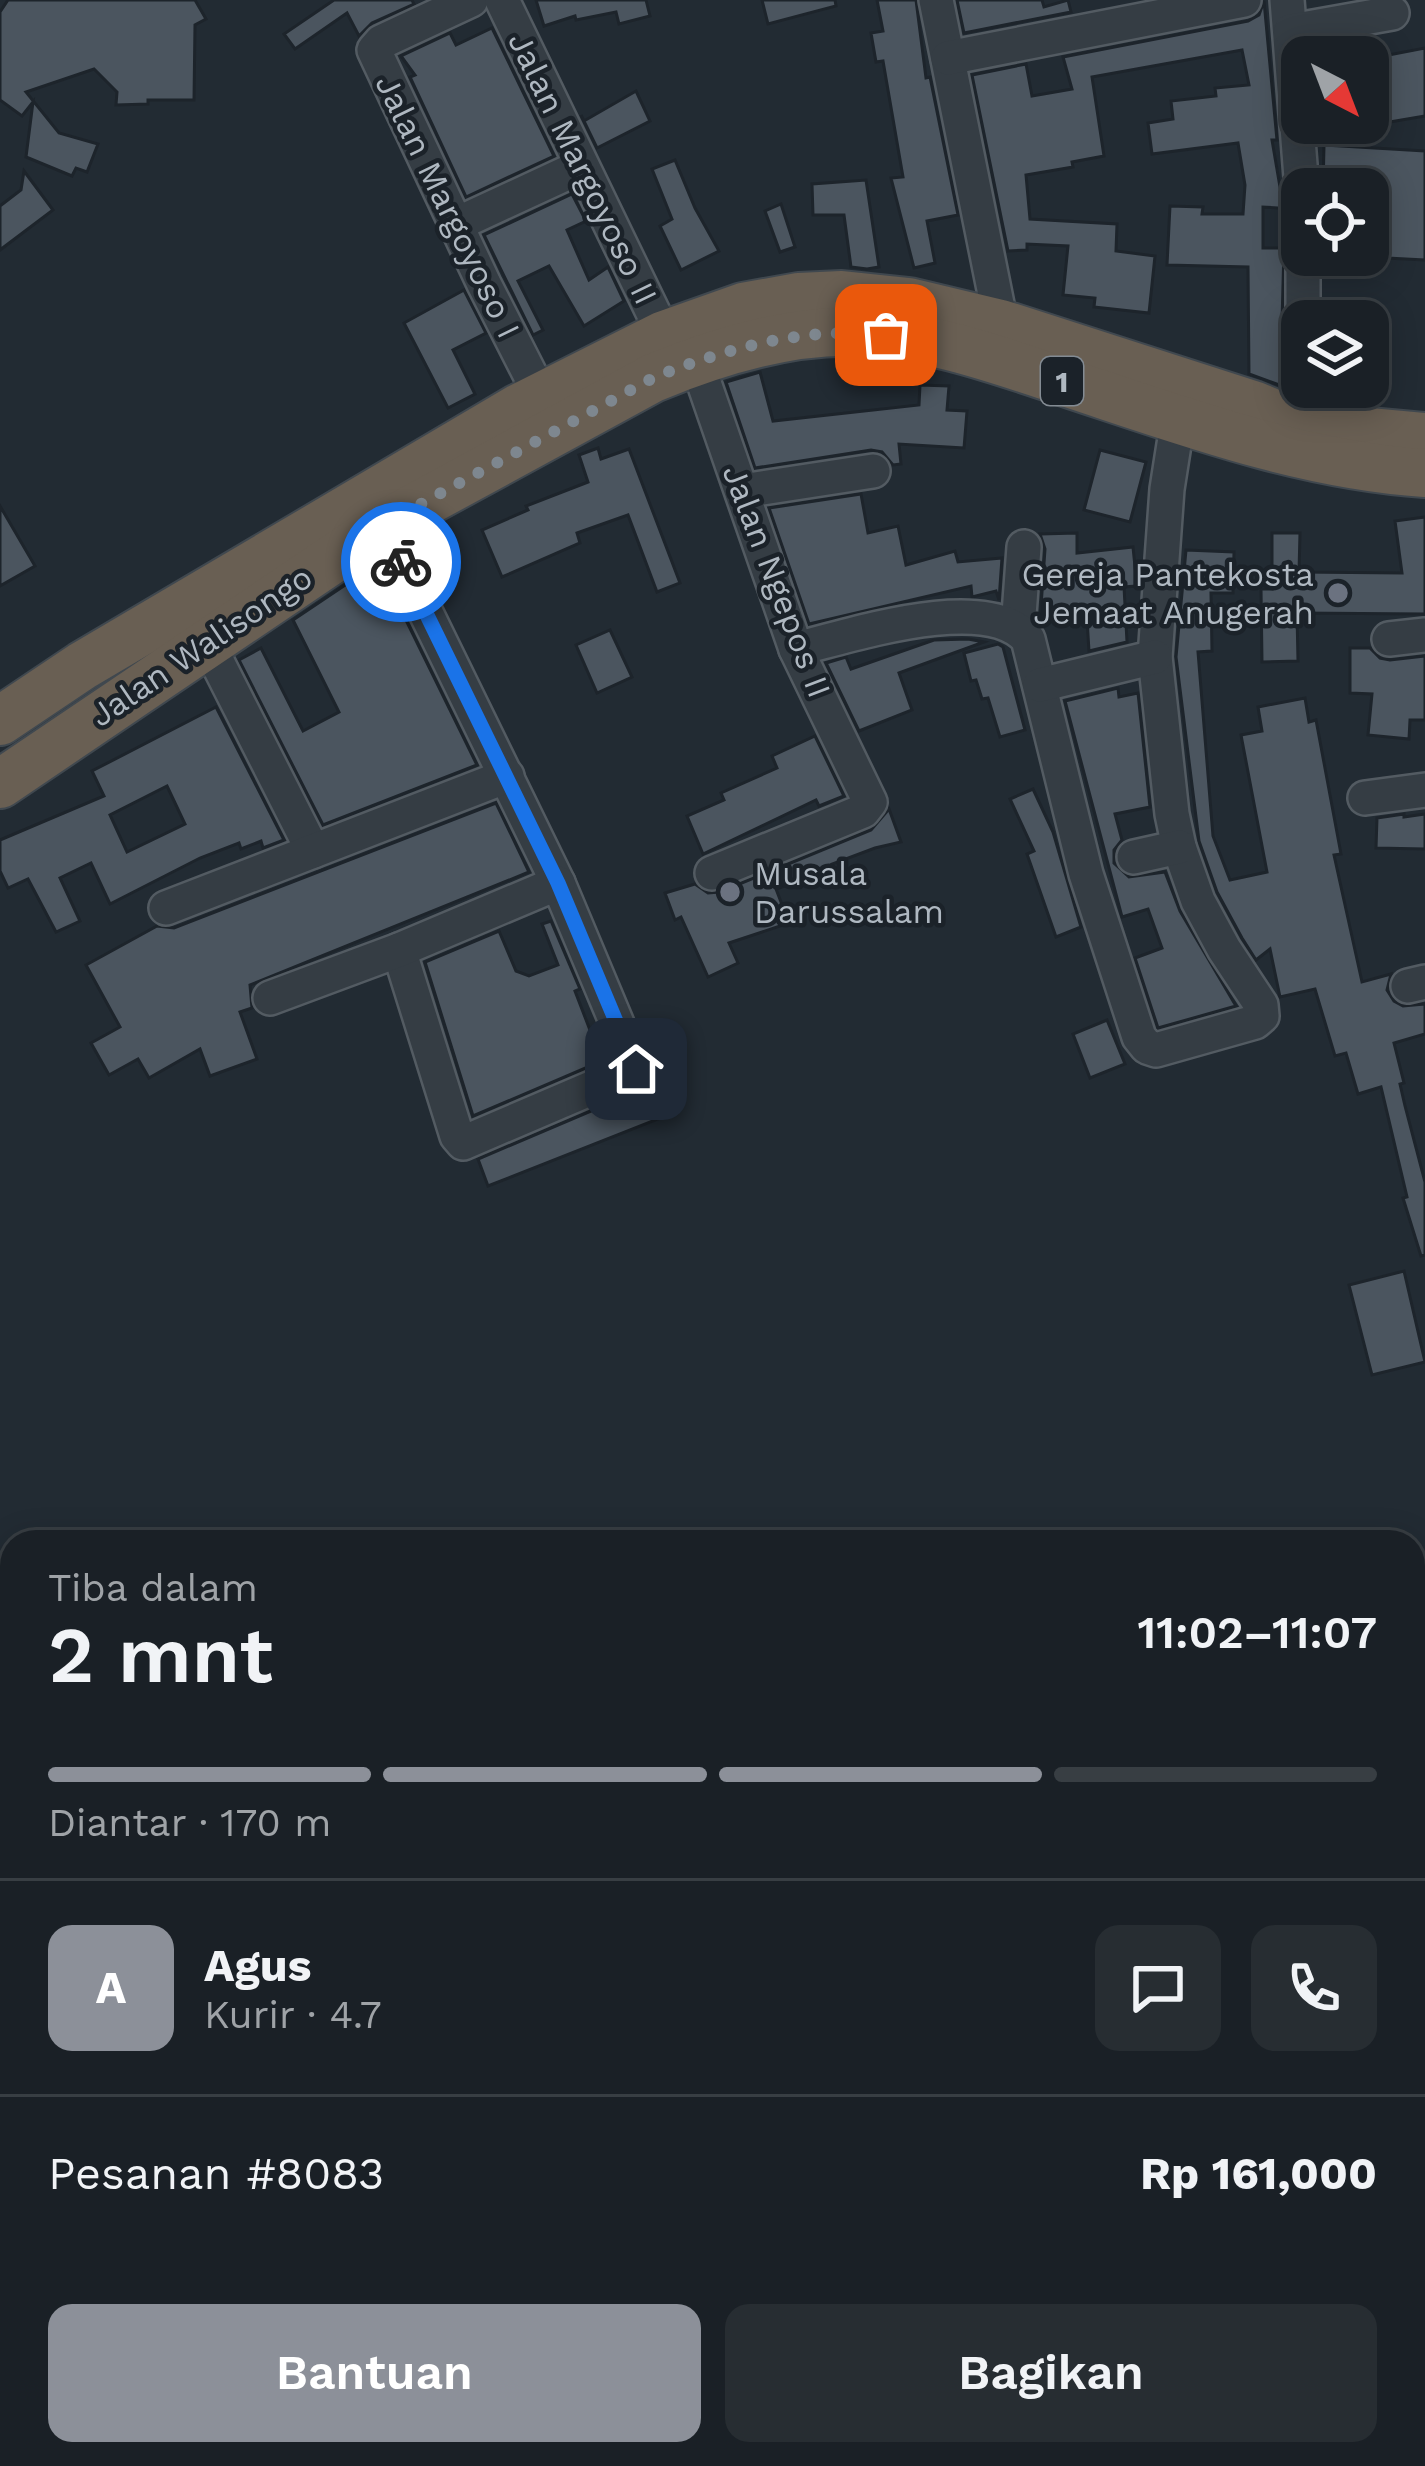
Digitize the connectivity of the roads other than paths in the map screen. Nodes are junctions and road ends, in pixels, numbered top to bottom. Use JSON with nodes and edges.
{"nodes":[{"id":1,"x":471,"y":0,"type":"edge"},
{"id":2,"x":502,"y":0,"type":"edge"},
{"id":3,"x":936,"y":0,"type":"edge"},
{"id":4,"x":1244,"y":0,"type":"edge"},
{"id":5,"x":1392,"y":13,"type":"dead end"},
{"id":6,"x":1289,"y":15,"type":"edge"},
{"id":7,"x":948,"y":58,"type":"junction"},
{"id":8,"x":580,"y":166,"type":"junction"},
{"id":9,"x":1300,"y":168,"type":"edge"},
{"id":10,"x":457,"y":224,"type":"junction"},
{"id":11,"x":1001,"y":324,"type":"junction"},
{"id":12,"x":680,"y":348,"type":"junction"},
{"id":13,"x":556,"y":401,"type":"junction"},
{"id":14,"x":1281,"y":406,"type":"edge"},
{"id":15,"x":1312,"y":408,"type":"edge"},
{"id":16,"x":1178,"y":419,"type":"junction"},
{"id":17,"x":1425,"y":437,"type":"edge"},
{"id":18,"x":872,"y":471,"type":"dead end"},
{"id":19,"x":1425,"y":473,"type":"edge"},
{"id":20,"x":742,"y":491,"type":"junction"},
{"id":21,"x":382,"y":525,"type":"junction"},
{"id":22,"x":1024,"y":547,"type":"dead end"},
{"id":23,"x":1018,"y":628,"type":"junction"},
{"id":24,"x":1425,"y":634,"type":"edge"},
{"id":25,"x":1389,"y":638,"type":"dead end"},
{"id":26,"x":207,"y":642,"type":"junction"},
{"id":27,"x":796,"y":649,"type":"junction"},
{"id":28,"x":1155,"y":657,"type":"junction"},
{"id":29,"x":1040,"y":685,"type":"junction"},
{"id":30,"x":0,"y":721,"type":"edge"},
{"id":31,"x":507,"y":776,"type":"junction"},
{"id":32,"x":0,"y":784,"type":"edge"},
{"id":33,"x":1425,"y":790,"type":"edge"},
{"id":34,"x":1365,"y":798,"type":"dead end"},
{"id":35,"x":1179,"y":847,"type":"junction"},
{"id":36,"x":313,"y":851,"type":"junction"},
{"id":37,"x":1134,"y":857,"type":"dead end"},
{"id":38,"x":712,"y":873,"type":"dead end"},
{"id":39,"x":558,"y":883,"type":"junction"},
{"id":40,"x":166,"y":908,"type":"dead end"},
{"id":41,"x":399,"y":950,"type":"junction"},
{"id":42,"x":270,"y":998,"type":"dead end"}],
"edges":[{"from":1,"to":10,"type":"street","name":"Jalan Margoyoso I"},
{"from":2,"to":8,"type":"street","name":"Jalan Margoyoso II"},
{"from":3,"to":7,"type":"street"},
{"from":4,"to":7,"type":"street"},
{"from":5,"to":6,"type":"street"},
{"from":6,"to":9,"type":"street"},
{"from":7,"to":11,"type":"street"},
{"from":8,"to":10,"type":"street"},
{"from":8,"to":12,"type":"street","name":"Jalan Margoyoso II"},
{"from":10,"to":13,"type":"street","name":"Jalan Margoyoso I"},
{"from":11,"to":12,"type":"highway","name":"Jalan Walisongo","number":"1"},
{"from":11,"to":14,"type":"highway","name":"Jalan Walisongo","number":"1"},
{"from":12,"to":13,"type":"highway","name":"Jalan Walisongo","number":"1"},
{"from":12,"to":16,"type":"highway","name":"Jalan Walisongo","number":"1"},
{"from":12,"to":20,"type":"street","name":"Jalan Ngepos II"},
{"from":13,"to":21,"type":"highway","name":"Jalan Walisongo","number":"1"},
{"from":13,"to":30,"type":"highway","name":"Jalan Walisongo","number":"1"},
{"from":15,"to":17,"type":"highway","name":"Jalan Walisongo","number":"1"},
{"from":16,"to":19,"type":"highway","name":"Jalan Walisongo","number":"1"},
{"from":16,"to":28,"type":"street"},
{"from":18,"to":20,"type":"street"},
{"from":20,"to":27,"type":"street","name":"Jalan Ngepos II"},
{"from":21,"to":26,"type":"highway","name":"Jalan Walisongo","number":"1"},
{"from":21,"to":31,"type":"street"},
{"from":22,"to":23,"type":"street"},
{"from":23,"to":27,"type":"street"},
{"from":23,"to":29,"type":"street"},
{"from":24,"to":25,"type":"street"},
{"from":26,"to":32,"type":"highway","name":"Jalan Walisongo","number":"1"},
{"from":26,"to":36,"type":"street"},
{"from":27,"to":38,"type":"street","name":"Jalan Ngepos II"},
{"from":28,"to":29,"type":"street"},
{"from":28,"to":35,"type":"street"},
{"from":29,"to":35,"type":"street"},
{"from":31,"to":36,"type":"street"},
{"from":31,"to":39,"type":"street"},
{"from":33,"to":34,"type":"street"},
{"from":35,"to":37,"type":"street"},
{"from":36,"to":40,"type":"street"},
{"from":39,"to":41,"type":"street"},
{"from":39,"to":41,"type":"street"},
{"from":41,"to":42,"type":"street"}]}
